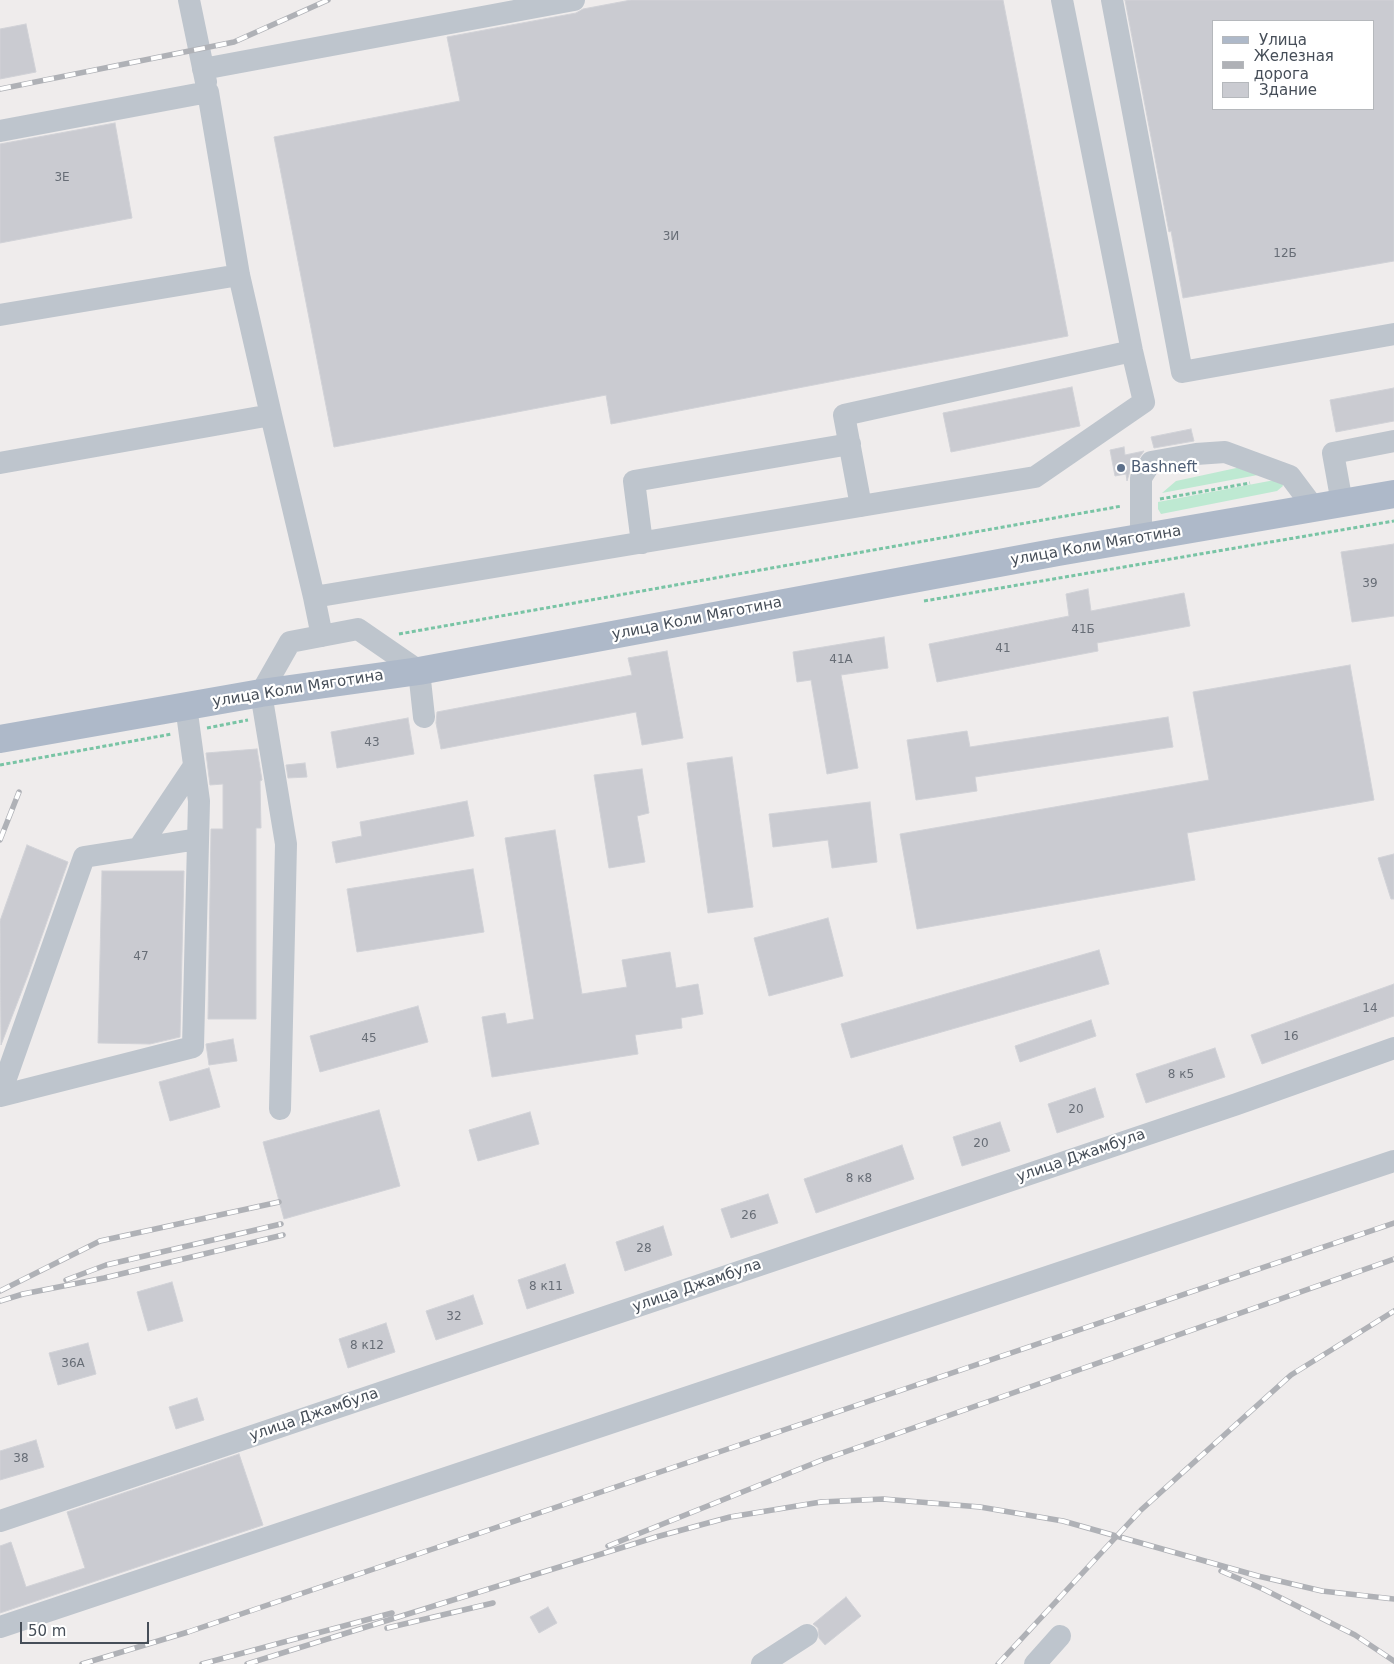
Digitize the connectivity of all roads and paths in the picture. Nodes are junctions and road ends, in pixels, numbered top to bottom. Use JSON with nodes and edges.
{"nodes":[{"id":1,"x":189,"y":0,"type":"edge"},
{"id":2,"x":574,"y":0,"type":"edge"},
{"id":3,"x":1062,"y":0,"type":"edge"},
{"id":4,"x":1112,"y":0,"type":"edge"},
{"id":5,"x":203,"y":69,"type":"junction"},
{"id":6,"x":208,"y":92,"type":"junction"},
{"id":7,"x":0,"y":131,"type":"edge"},
{"id":8,"x":239,"y":275,"type":"junction"},
{"id":9,"x":0,"y":315,"type":"edge"},
{"id":10,"x":1394,"y":334,"type":"edge"},
{"id":11,"x":1132,"y":351,"type":"junction"},
{"id":12,"x":271,"y":415,"type":"junction"},
{"id":13,"x":1394,"y":441,"type":"edge"},
{"id":14,"x":850,"y":444,"type":"junction"},
{"id":15,"x":0,"y":463,"type":"edge"},
{"id":16,"x":1253,"y":482,"type":"dead end"},
{"id":17,"x":1394,"y":494,"type":"edge"},
{"id":18,"x":1141,"y":502,"type":"junction"},
{"id":19,"x":1342,"y":503,"type":"junction"},
{"id":20,"x":861,"y":506,"type":"junction"},
{"id":21,"x":1314,"y":508,"type":"junction"},
{"id":22,"x":1141,"y":538,"type":"junction"},
{"id":23,"x":642,"y":543,"type":"junction"},
{"id":24,"x":314,"y":597,"type":"junction"},
{"id":25,"x":322,"y":636,"type":"junction"},
{"id":26,"x":372,"y":639,"type":"junction"},
{"id":27,"x":419,"y":671,"type":"junction"},
{"id":28,"x":262,"y":693,"type":"junction"},
{"id":29,"x":186,"y":706,"type":"junction"},
{"id":30,"x":424,"y":717,"type":"dead end"},
{"id":31,"x":0,"y":740,"type":"edge"},
{"id":32,"x":194,"y":766,"type":"junction"},
{"id":33,"x":198,"y":839,"type":"junction"},
{"id":34,"x":139,"y":848,"type":"junction"},
{"id":35,"x":1394,"y":1048,"type":"edge"},
{"id":36,"x":0,"y":1096,"type":"edge"},
{"id":37,"x":280,"y":1109,"type":"dead end"},
{"id":38,"x":1394,"y":1160,"type":"edge"},
{"id":39,"x":0,"y":1521,"type":"edge"},
{"id":40,"x":0,"y":1627,"type":"edge"},
{"id":41,"x":807,"y":1634,"type":"dead end"},
{"id":42,"x":1060,"y":1636,"type":"dead end"},
{"id":43,"x":762,"y":1664,"type":"edge"},
{"id":44,"x":1035,"y":1664,"type":"edge"}],
"edges":[{"from":1,"to":5,"type":"street"},
{"from":2,"to":5,"type":"street"},
{"from":3,"to":11,"type":"street"},
{"from":4,"to":10,"type":"street"},
{"from":5,"to":6,"type":"street"},
{"from":6,"to":7,"type":"street"},
{"from":6,"to":8,"type":"street"},
{"from":8,"to":9,"type":"street"},
{"from":8,"to":12,"type":"street"},
{"from":11,"to":14,"type":"street"},
{"from":11,"to":20,"type":"street"},
{"from":12,"to":15,"type":"street"},
{"from":12,"to":24,"type":"street"},
{"from":13,"to":19,"type":"street"},
{"from":14,"to":20,"type":"street"},
{"from":14,"to":23,"type":"street"},
{"from":16,"to":18,"type":"path"},
{"from":17,"to":19,"type":"main road","name":"улица Коли Мяготина"},
{"from":18,"to":21,"type":"street"},
{"from":18,"to":22,"type":"street"},
{"from":18,"to":26,"type":"path"},
{"from":19,"to":21,"type":"main road","name":"улица Коли Мяготина"},
{"from":20,"to":23,"type":"street"},
{"from":21,"to":22,"type":"main road","name":"улица Коли Мяготина"},
{"from":22,"to":27,"type":"main road","name":"улица Коли Мяготина"},
{"from":23,"to":24,"type":"street"},
{"from":24,"to":25,"type":"street"},
{"from":25,"to":26,"type":"street"},
{"from":25,"to":28,"type":"street"},
{"from":26,"to":27,"type":"street"},
{"from":27,"to":28,"type":"main road","name":"улица Коли Мяготина"},
{"from":27,"to":30,"type":"street"},
{"from":28,"to":29,"type":"main road","name":"улица Коли Мяготина"},
{"from":28,"to":37,"type":"street"},
{"from":29,"to":31,"type":"main road","name":"улица Коли Мяготина"},
{"from":29,"to":32,"type":"street"},
{"from":32,"to":33,"type":"street"},
{"from":32,"to":34,"type":"street"},
{"from":33,"to":34,"type":"street"},
{"from":33,"to":36,"type":"street"},
{"from":34,"to":36,"type":"street"},
{"from":35,"to":39,"type":"street","name":"улица Джамбула"},
{"from":38,"to":40,"type":"street"},
{"from":41,"to":43,"type":"street"},
{"from":42,"to":44,"type":"street"}]}
